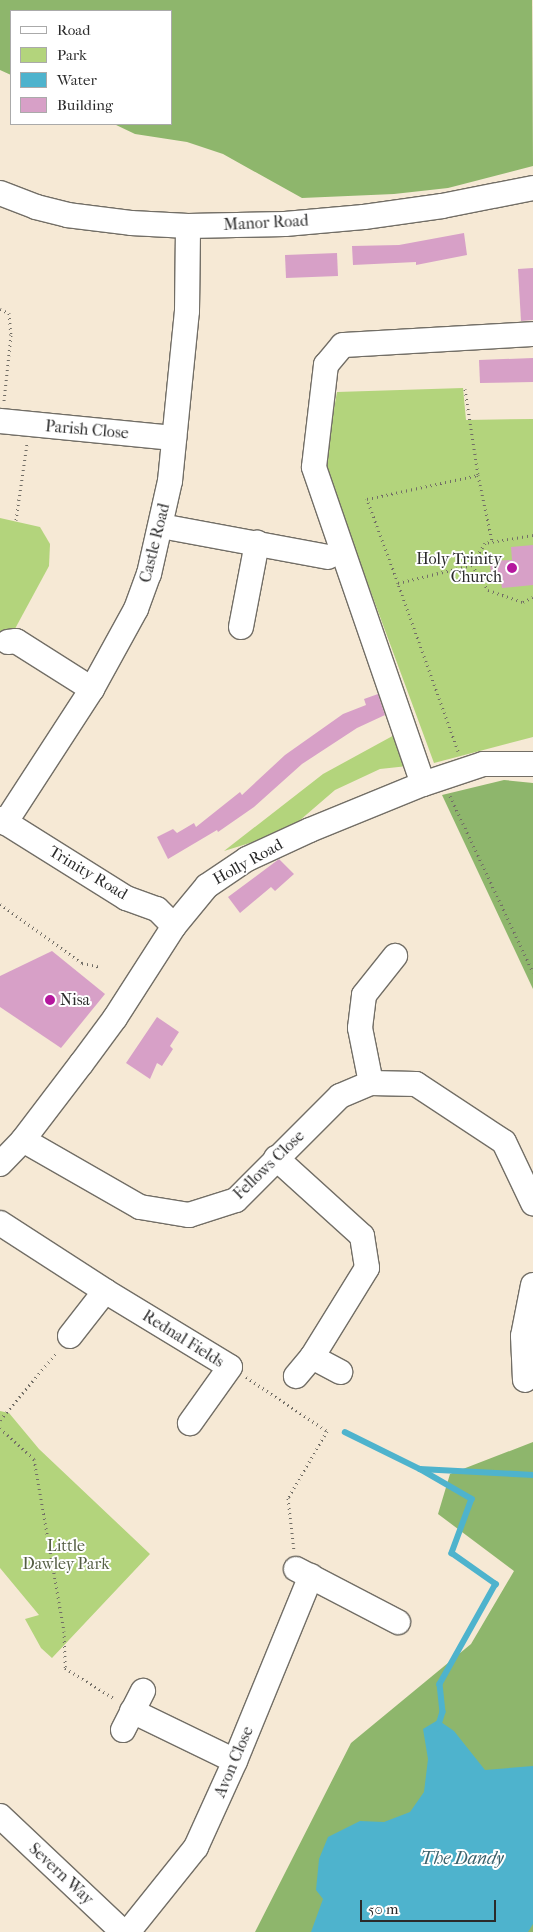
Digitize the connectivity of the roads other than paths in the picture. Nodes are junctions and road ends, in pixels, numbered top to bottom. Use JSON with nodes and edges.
{"nodes":[{"id":1,"x":533,"y":188,"type":"edge"},
{"id":2,"x":0,"y":193,"type":"edge"},
{"id":3,"x":188,"y":226,"type":"junction"},
{"id":4,"x":533,"y":334,"type":"edge"},
{"id":5,"x":1,"y":421,"type":"edge"},
{"id":6,"x":174,"y":438,"type":"junction"},
{"id":7,"x":161,"y":526,"type":"junction"},
{"id":8,"x":256,"y":544,"type":"junction"},
{"id":9,"x":328,"y":557,"type":"dead end"},
{"id":10,"x":241,"y":627,"type":"dead end"},
{"id":11,"x":8,"y":642,"type":"dead end"},
{"id":12,"x":92,"y":689,"type":"junction"},
{"id":13,"x":533,"y":764,"type":"edge"},
{"id":14,"x":432,"y":782,"type":"junction"},
{"id":15,"x":2,"y":821,"type":"edge"},
{"id":16,"x":174,"y":926,"type":"junction"},
{"id":17,"x":395,"y":956,"type":"dead end"},
{"id":18,"x":370,"y":1083,"type":"junction"},
{"id":19,"x":23,"y":1140,"type":"junction"},
{"id":20,"x":276,"y":1158,"type":"junction"},
{"id":21,"x":0,"y":1164,"type":"edge"},
{"id":22,"x":533,"y":1203,"type":"edge"},
{"id":23,"x":0,"y":1223,"type":"edge"},
{"id":24,"x":533,"y":1285,"type":"edge"},
{"id":25,"x":105,"y":1291,"type":"junction"},
{"id":26,"x":70,"y":1336,"type":"road end"},
{"id":27,"x":312,"y":1357,"type":"junction"},
{"id":28,"x":340,"y":1372,"type":"dead end"},
{"id":29,"x":296,"y":1376,"type":"dead end"},
{"id":30,"x":525,"y":1380,"type":"dead end"},
{"id":31,"x":190,"y":1423,"type":"dead end"},
{"id":32,"x":398,"y":1622,"type":"dead end"},
{"id":33,"x":133,"y":1710,"type":"road end"},
{"id":34,"x":235,"y":1760,"type":"junction"},
{"id":35,"x":0,"y":1816,"type":"edge"},
{"id":36,"x":123,"y":1932,"type":"edge"},
{"id":37,"x":128,"y":1932,"type":"edge"}],
"edges":[{"from":1,"to":3,"type":"street","name":"Manor Road"},
{"from":2,"to":3,"type":"street","name":"Manor Road"},
{"from":3,"to":6,"type":"street","name":"Castle Road"},
{"from":4,"to":14,"type":"street"},
{"from":5,"to":6,"type":"street","name":"Parish Close"},
{"from":6,"to":7,"type":"street","name":"Castle Road"},
{"from":7,"to":8,"type":"street"},
{"from":7,"to":12,"type":"street","name":"Castle Road"},
{"from":8,"to":9,"type":"street"},
{"from":8,"to":10,"type":"street"},
{"from":11,"to":12,"type":"street"},
{"from":12,"to":15,"type":"street","name":"Castle Road"},
{"from":13,"to":14,"type":"street","name":"Holly Road"},
{"from":14,"to":16,"type":"street","name":"Holly Road"},
{"from":15,"to":16,"type":"street","name":"Trinity Road"},
{"from":16,"to":19,"type":"street","name":"Holly Road"},
{"from":17,"to":18,"type":"street"},
{"from":18,"to":20,"type":"street","name":"Fellows Close"},
{"from":18,"to":22,"type":"street","name":"Fellows Close"},
{"from":19,"to":20,"type":"street","name":"Fellows Close"},
{"from":19,"to":21,"type":"street","name":"Holly Road"},
{"from":20,"to":27,"type":"street"},
{"from":23,"to":25,"type":"street","name":"Rednal Fields"},
{"from":24,"to":30,"type":"street"},
{"from":25,"to":26,"type":"street"},
{"from":25,"to":31,"type":"street","name":"Rednal Fields"},
{"from":27,"to":28,"type":"street"},
{"from":27,"to":29,"type":"street"},
{"from":32,"to":34,"type":"street","name":"Avon Close"},
{"from":33,"to":34,"type":"street"},
{"from":34,"to":37,"type":"street","name":"Avon Close"},
{"from":35,"to":36,"type":"street","name":"Severn Way"}]}
